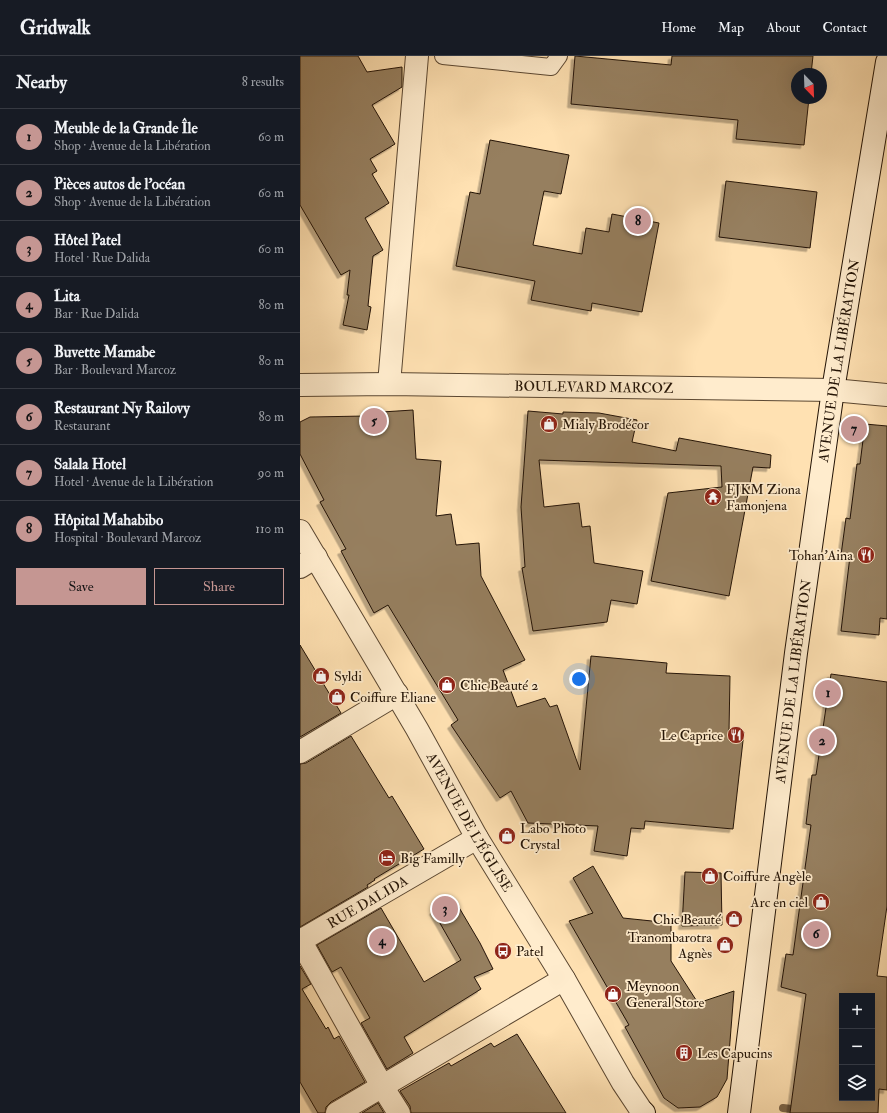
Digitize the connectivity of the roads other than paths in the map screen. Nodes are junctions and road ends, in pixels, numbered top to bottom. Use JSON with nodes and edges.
{"nodes":[{"id":1,"x":417,"y":56,"type":"edge"},
{"id":2,"x":443,"y":56,"type":"edge"},
{"id":3,"x":560,"y":56,"type":"edge"},
{"id":4,"x":887,"y":62,"type":"edge"},
{"id":5,"x":389,"y":384,"type":"junction"},
{"id":6,"x":300,"y":385,"type":"edge"},
{"id":7,"x":833,"y":390,"type":"junction"},
{"id":8,"x":887,"y":395,"type":"edge"},
{"id":9,"x":300,"y":531,"type":"edge"},
{"id":10,"x":308,"y":562,"type":"edge"},
{"id":11,"x":397,"y":694,"type":"junction"},
{"id":12,"x":300,"y":752,"type":"edge"},
{"id":13,"x":477,"y":838,"type":"junction"},
{"id":14,"x":300,"y":940,"type":"edge"},
{"id":15,"x":564,"y":979,"type":"junction"},
{"id":16,"x":382,"y":1086,"type":"junction"},
{"id":17,"x":742,"y":1088,"type":"junction"},
{"id":18,"x":337,"y":1113,"type":"edge"},
{"id":19,"x":399,"y":1113,"type":"edge"},
{"id":20,"x":643,"y":1113,"type":"edge"},
{"id":21,"x":727,"y":1113,"type":"edge"},
{"id":22,"x":739,"y":1113,"type":"edge"}],
"edges":[{"from":1,"to":5,"type":"street"},
{"from":2,"to":3,"type":"lane"},
{"from":4,"to":7,"type":"street","name":"AVENUE DE LA LIBÉRATION"},
{"from":5,"to":6,"type":"street","name":"BOULEVARD MARCOZ"},
{"from":5,"to":7,"type":"street","name":"BOULEVARD MARCOZ"},
{"from":7,"to":8,"type":"street","name":"BOULEVARD MARCOZ"},
{"from":7,"to":17,"type":"street","name":"AVENUE DE LA LIBÉRATION"},
{"from":9,"to":10,"type":"street","name":"AVENUE DE L'ÉGLISE"},
{"from":10,"to":11,"type":"street","name":"AVENUE DE L'ÉGLISE"},
{"from":11,"to":12,"type":"street"},
{"from":11,"to":13,"type":"street","name":"AVENUE DE L'ÉGLISE"},
{"from":13,"to":14,"type":"street","name":"RUE DALIDA"},
{"from":13,"to":15,"type":"street","name":"AVENUE DE L'ÉGLISE"},
{"from":14,"to":16,"type":"street"},
{"from":15,"to":16,"type":"street"},
{"from":15,"to":20,"type":"street","name":"AVENUE DE L'ÉGLISE"},
{"from":16,"to":18,"type":"street"},
{"from":16,"to":19,"type":"street"},
{"from":17,"to":21,"type":"street"},
{"from":17,"to":22,"type":"street","name":"AVENUE DE LA LIBÉRATION"}]}
